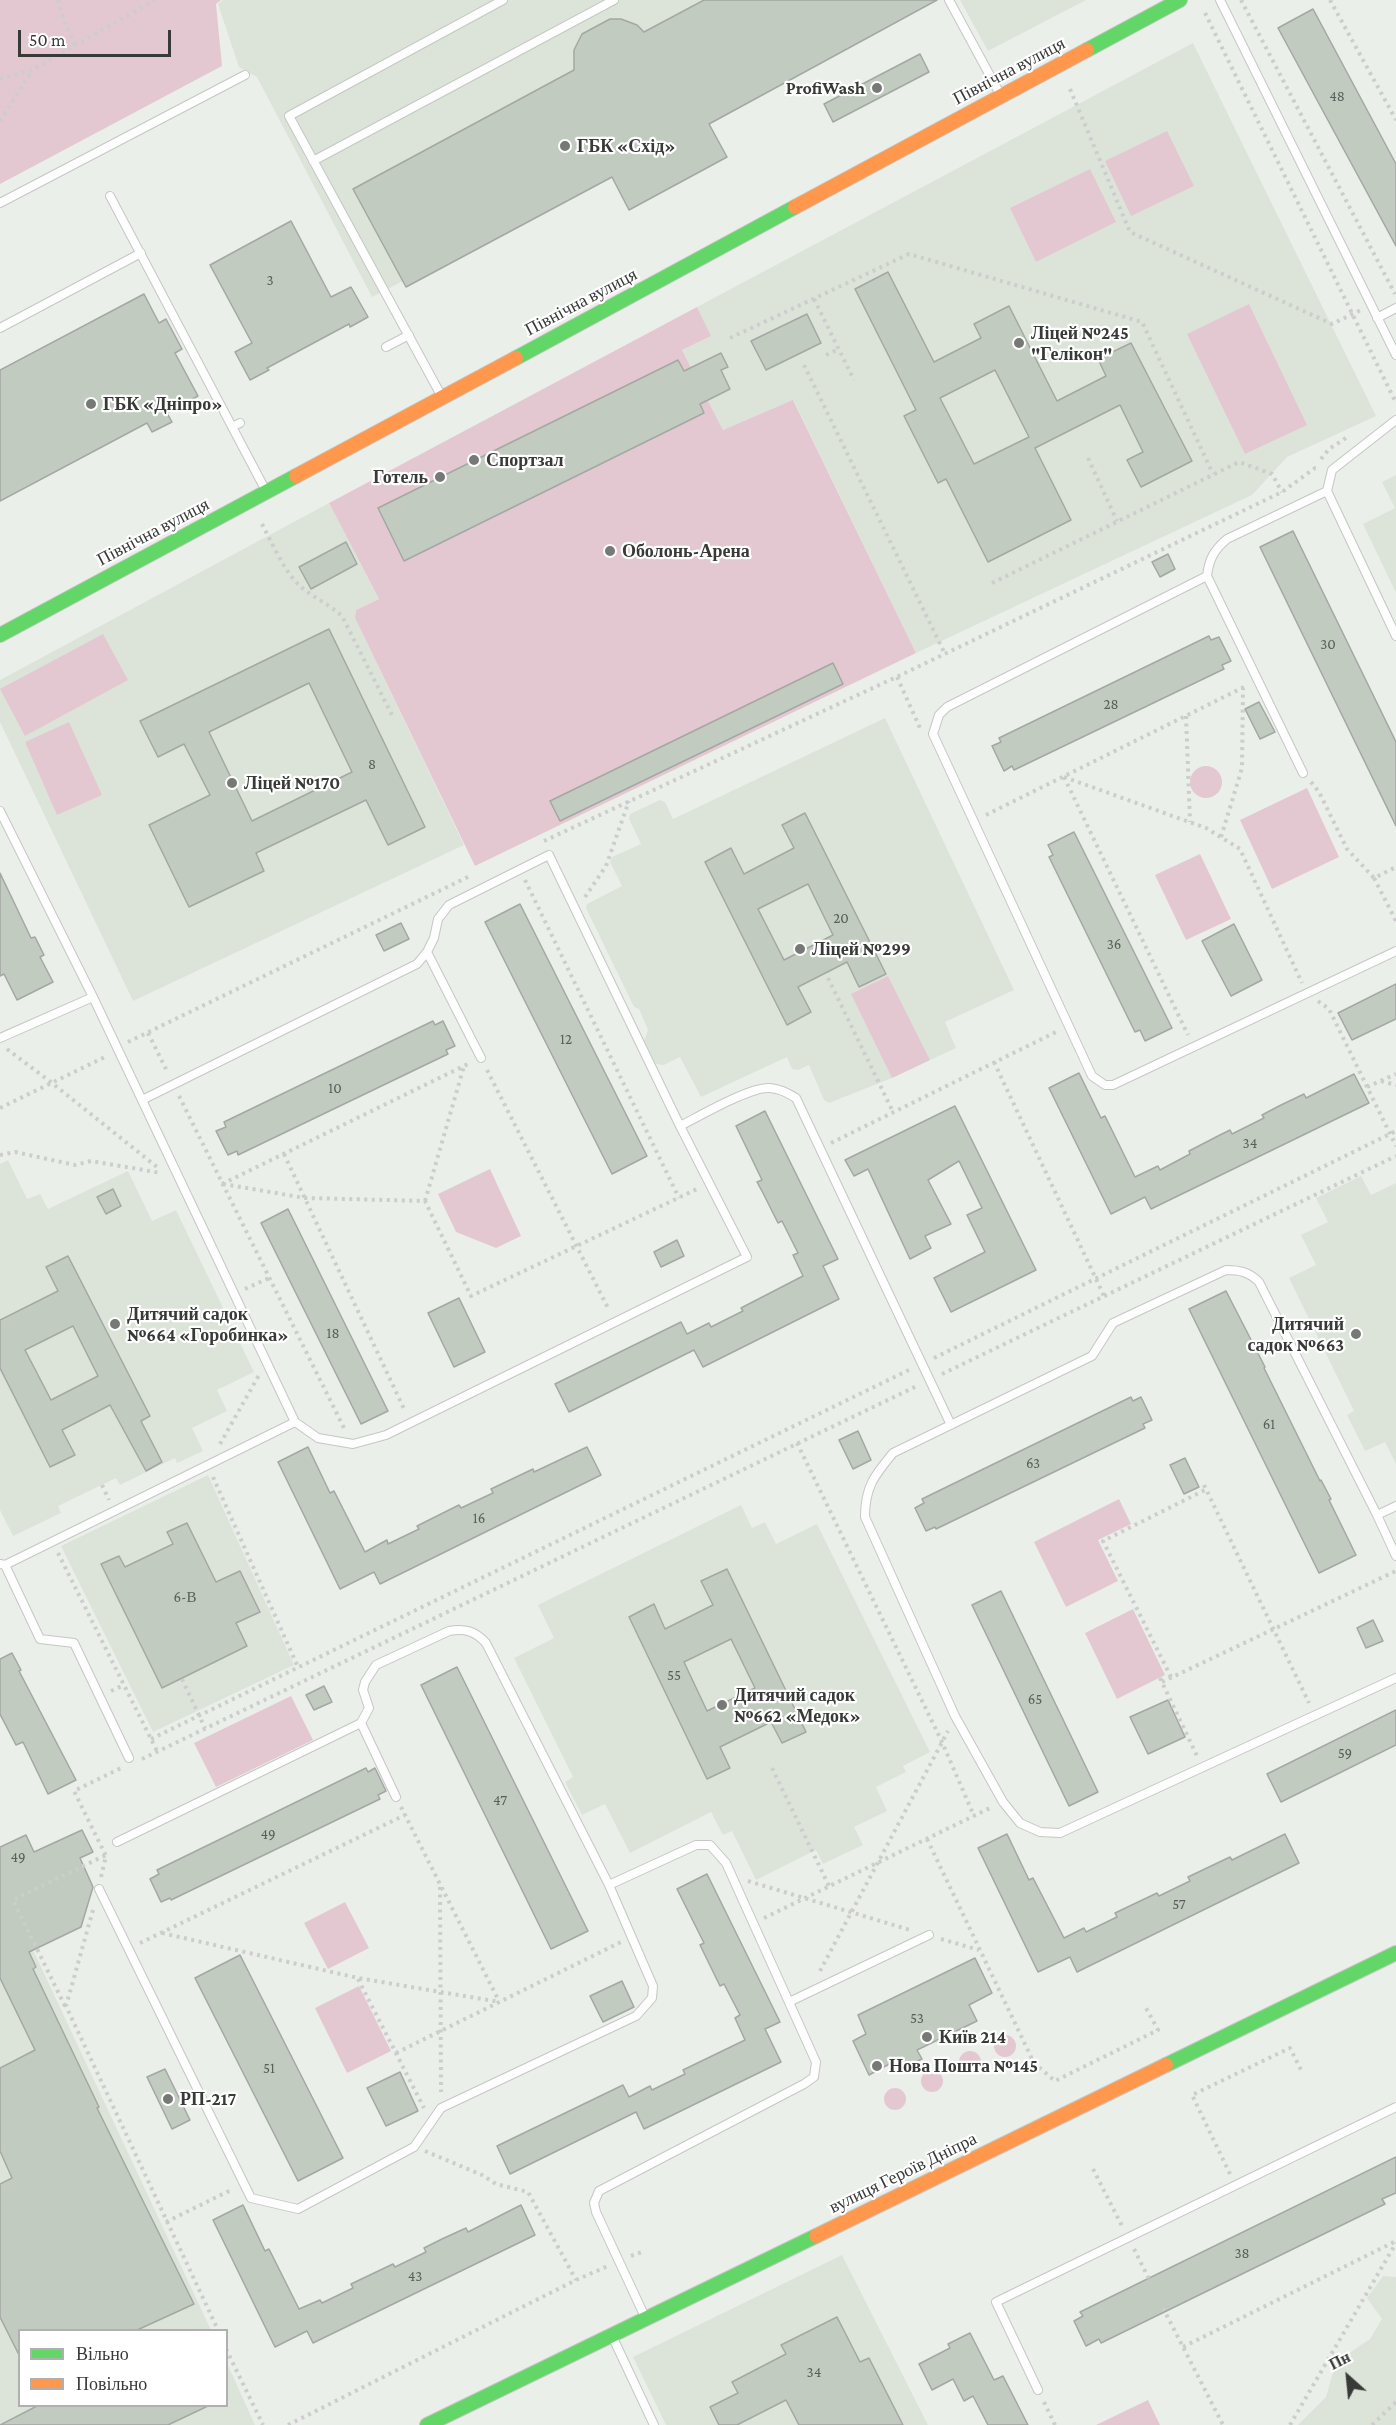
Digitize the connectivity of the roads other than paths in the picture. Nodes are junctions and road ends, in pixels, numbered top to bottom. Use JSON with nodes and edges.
{"nodes":[{"id":1,"x":503,"y":0,"type":"edge"},
{"id":2,"x":614,"y":0,"type":"edge"},
{"id":3,"x":949,"y":0,"type":"edge"},
{"id":4,"x":1179,"y":0,"type":"edge"},
{"id":5,"x":1220,"y":0,"type":"edge"},
{"id":6,"x":245,"y":75,"type":"dead end"},
{"id":7,"x":1001,"y":96,"type":"junction"},
{"id":8,"x":313,"y":161,"type":"junction"},
{"id":9,"x":110,"y":196,"type":"dead end"},
{"id":10,"x":0,"y":203,"type":"edge"},
{"id":11,"x":141,"y":253,"type":"junction"},
{"id":12,"x":1396,"y":308,"type":"edge"},
{"id":13,"x":1377,"y":318,"type":"junction"},
{"id":14,"x":0,"y":328,"type":"edge"},
{"id":15,"x":409,"y":336,"type":"junction"},
{"id":16,"x":386,"y":347,"type":"dead end"},
{"id":17,"x":1396,"y":355,"type":"edge"},
{"id":18,"x":442,"y":397,"type":"junction"},
{"id":19,"x":1396,"y":420,"type":"edge"},
{"id":20,"x":1328,"y":491,"type":"junction"},
{"id":21,"x":266,"y":492,"type":"junction"},
{"id":22,"x":1207,"y":576,"type":"junction"},
{"id":23,"x":0,"y":635,"type":"edge"},
{"id":24,"x":1396,"y":636,"type":"edge"},
{"id":25,"x":1303,"y":773,"type":"road end"},
{"id":26,"x":0,"y":811,"type":"edge"},
{"id":27,"x":1396,"y":951,"type":"edge"},
{"id":28,"x":427,"y":952,"type":"junction"},
{"id":29,"x":93,"y":997,"type":"junction"},
{"id":30,"x":0,"y":1038,"type":"edge"},
{"id":31,"x":481,"y":1058,"type":"road end"},
{"id":32,"x":142,"y":1101,"type":"junction"},
{"id":33,"x":680,"y":1126,"type":"junction"},
{"id":34,"x":295,"y":1422,"type":"junction"},
{"id":35,"x":951,"y":1425,"type":"junction"},
{"id":36,"x":1396,"y":1506,"type":"edge"},
{"id":37,"x":1377,"y":1515,"type":"junction"},
{"id":38,"x":1396,"y":1556,"type":"edge"},
{"id":39,"x":3,"y":1564,"type":"edge"},
{"id":40,"x":1396,"y":1678,"type":"edge"},
{"id":41,"x":360,"y":1723,"type":"junction"},
{"id":42,"x":130,"y":1761,"type":"road end"},
{"id":43,"x":396,"y":1797,"type":"road end"},
{"id":44,"x":117,"y":1842,"type":"dead end"},
{"id":45,"x":609,"y":1886,"type":"junction"},
{"id":46,"x":99,"y":1889,"type":"road end"},
{"id":47,"x":929,"y":1935,"type":"road end"},
{"id":48,"x":1396,"y":1953,"type":"edge"},
{"id":49,"x":789,"y":2002,"type":"junction"},
{"id":50,"x":1396,"y":2107,"type":"edge"},
{"id":51,"x":646,"y":2318,"type":"junction"},
{"id":52,"x":611,"y":2335,"type":"junction"},
{"id":53,"x":1038,"y":2390,"type":"road end"},
{"id":54,"x":427,"y":2425,"type":"edge"},
{"id":55,"x":654,"y":2425,"type":"edge"}],
"edges":[{"from":1,"to":8,"type":"lane"},
{"from":2,"to":8,"type":"lane"},
{"from":3,"to":7,"type":"lane"},
{"from":4,"to":7,"type":"street","name":"Північна вулиця"},
{"from":5,"to":13,"type":"lane"},
{"from":6,"to":10,"type":"lane"},
{"from":7,"to":18,"type":"street","name":"Північна вулиця"},
{"from":8,"to":15,"type":"lane"},
{"from":9,"to":11,"type":"lane"},
{"from":11,"to":14,"type":"lane"},
{"from":11,"to":21,"type":"lane"},
{"from":12,"to":13,"type":"lane"},
{"from":13,"to":17,"type":"lane"},
{"from":15,"to":16,"type":"lane"},
{"from":15,"to":18,"type":"lane"},
{"from":18,"to":21,"type":"street","name":"Північна вулиця"},
{"from":19,"to":20,"type":"lane"},
{"from":20,"to":22,"type":"lane"},
{"from":20,"to":24,"type":"lane"},
{"from":21,"to":23,"type":"street","name":"Північна вулиця"},
{"from":22,"to":25,"type":"lane"},
{"from":22,"to":27,"type":"lane"},
{"from":26,"to":29,"type":"lane"},
{"from":28,"to":31,"type":"lane"},
{"from":28,"to":32,"type":"lane"},
{"from":28,"to":33,"type":"lane"},
{"from":29,"to":30,"type":"lane"},
{"from":29,"to":32,"type":"lane"},
{"from":32,"to":34,"type":"lane"},
{"from":33,"to":34,"type":"lane"},
{"from":33,"to":35,"type":"lane"},
{"from":34,"to":39,"type":"lane"},
{"from":35,"to":37,"type":"lane"},
{"from":35,"to":40,"type":"lane"},
{"from":36,"to":37,"type":"lane"},
{"from":37,"to":38,"type":"lane"},
{"from":39,"to":42,"type":"lane"},
{"from":41,"to":43,"type":"lane"},
{"from":41,"to":44,"type":"lane"},
{"from":41,"to":45,"type":"lane"},
{"from":45,"to":46,"type":"lane"},
{"from":45,"to":49,"type":"lane"},
{"from":47,"to":49,"type":"lane"},
{"from":48,"to":51,"type":"street","name":"вулиця Героїв Дніпра"},
{"from":49,"to":51,"type":"lane"},
{"from":50,"to":53,"type":"lane"},
{"from":51,"to":52,"type":"street","name":"вулиця Героїв Дніпра"},
{"from":52,"to":54,"type":"street","name":"вулиця Героїв Дніпра"},
{"from":52,"to":55,"type":"lane"}]}
